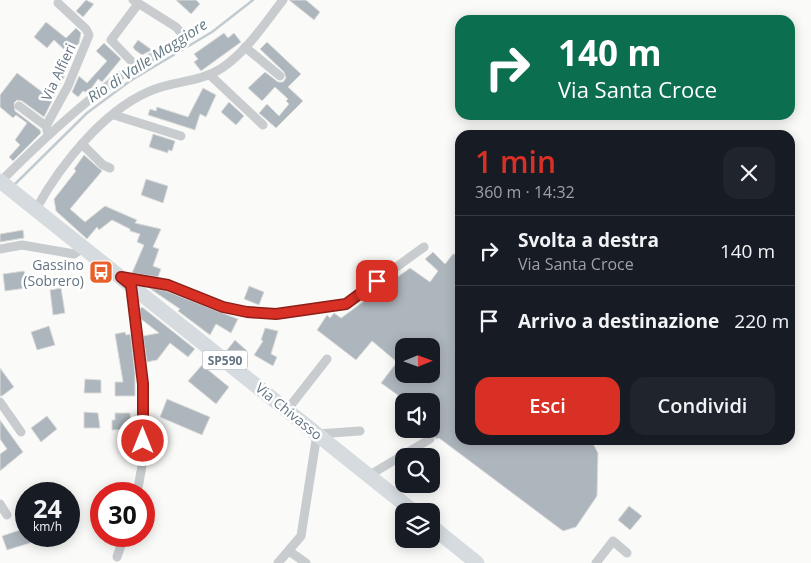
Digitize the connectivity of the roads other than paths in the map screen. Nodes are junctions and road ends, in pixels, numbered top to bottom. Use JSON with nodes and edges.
{"nodes":[{"id":1,"x":283,"y":0,"type":"edge"},
{"id":2,"x":136,"y":2,"type":"edge"},
{"id":3,"x":58,"y":3,"type":"dead end"},
{"id":4,"x":244,"y":47,"type":"junction"},
{"id":5,"x":136,"y":66,"type":"junction"},
{"id":6,"x":210,"y":75,"type":"junction"},
{"id":7,"x":280,"y":76,"type":"dead end"},
{"id":8,"x":19,"y":106,"type":"dead end"},
{"id":9,"x":114,"y":115,"type":"junction"},
{"id":10,"x":263,"y":125,"type":"dead end"},
{"id":11,"x":47,"y":130,"type":"junction"},
{"id":12,"x":181,"y":136,"type":"dead end"},
{"id":13,"x":82,"y":144,"type":"junction"},
{"id":14,"x":110,"y":168,"type":"dead end"},
{"id":15,"x":0,"y":181,"type":"edge"},
{"id":16,"x":36,"y":209,"type":"junction"},
{"id":17,"x":84,"y":247,"type":"junction"},
{"id":18,"x":424,"y":247,"type":"dead end"},
{"id":19,"x":0,"y":249,"type":"edge"},
{"id":20,"x":126,"y":281,"type":"junction"},
{"id":21,"x":327,"y":359,"type":"dead end"},
{"id":22,"x":0,"y":402,"type":"edge"},
{"id":23,"x":287,"y":410,"type":"junction"},
{"id":24,"x":360,"y":431,"type":"dead end"},
{"id":25,"x":21,"y":432,"type":"dead end"},
{"id":26,"x":317,"y":434,"type":"junction"},
{"id":27,"x":430,"y":439,"type":"dead end"},
{"id":28,"x":368,"y":476,"type":"junction"},
{"id":29,"x":139,"y":482,"type":"edge"},
{"id":30,"x":403,"y":503,"type":"edge"},
{"id":31,"x":0,"y":504,"type":"edge"},
{"id":32,"x":7,"y":515,"type":"dead end"},
{"id":33,"x":440,"y":533,"type":"edge"},
{"id":34,"x":120,"y":547,"type":"edge"},
{"id":35,"x":289,"y":551,"type":"junction"},
{"id":36,"x":627,"y":553,"type":"dead end"},
{"id":37,"x":117,"y":558,"type":"dead end"},
{"id":38,"x":278,"y":563,"type":"edge"},
{"id":39,"x":306,"y":563,"type":"edge"},
{"id":40,"x":477,"y":563,"type":"edge"},
{"id":41,"x":596,"y":563,"type":"edge"}],
"edges":[{"from":1,"to":4,"type":"street"},
{"from":2,"to":5,"type":"street"},
{"from":2,"to":5,"type":"street"},
{"from":3,"to":11,"type":"street","name":"Via Alfieri"},
{"from":4,"to":6,"type":"street"},
{"from":4,"to":7,"type":"street"},
{"from":5,"to":11,"type":"street"},
{"from":6,"to":9,"type":"street"},
{"from":6,"to":10,"type":"street"},
{"from":8,"to":11,"type":"street"},
{"from":9,"to":12,"type":"street"},
{"from":9,"to":13,"type":"street"},
{"from":11,"to":15,"type":"street"},
{"from":13,"to":14,"type":"street"},
{"from":13,"to":16,"type":"street"},
{"from":15,"to":16,"type":"main road","name":"Via Chivasso","number":"SP590"},
{"from":16,"to":17,"type":"main road","name":"Via Chivasso","number":"SP590"},
{"from":17,"to":19,"type":"street"},
{"from":17,"to":20,"type":"main road","name":"Via Chivasso","number":"SP590"},
{"from":18,"to":20,"type":"street"},
{"from":20,"to":23,"type":"main road","name":"Via Chivasso","number":"SP590"},
{"from":20,"to":29,"type":"street"},
{"from":21,"to":23,"type":"street"},
{"from":22,"to":25,"type":"street"},
{"from":23,"to":26,"type":"main road","name":"Via Chivasso","number":"SP590"},
{"from":24,"to":26,"type":"street"},
{"from":26,"to":28,"type":"main road","name":"Via Chivasso","number":"SP590"},
{"from":26,"to":35,"type":"street"},
{"from":27,"to":28,"type":"street"},
{"from":28,"to":30,"type":"main road","name":"Via Chivasso","number":"SP590"},
{"from":31,"to":32,"type":"street"},
{"from":33,"to":40,"type":"main road"},
{"from":34,"to":37,"type":"street"},
{"from":35,"to":38,"type":"street"},
{"from":35,"to":39,"type":"street"},
{"from":36,"to":41,"type":"street"}]}
